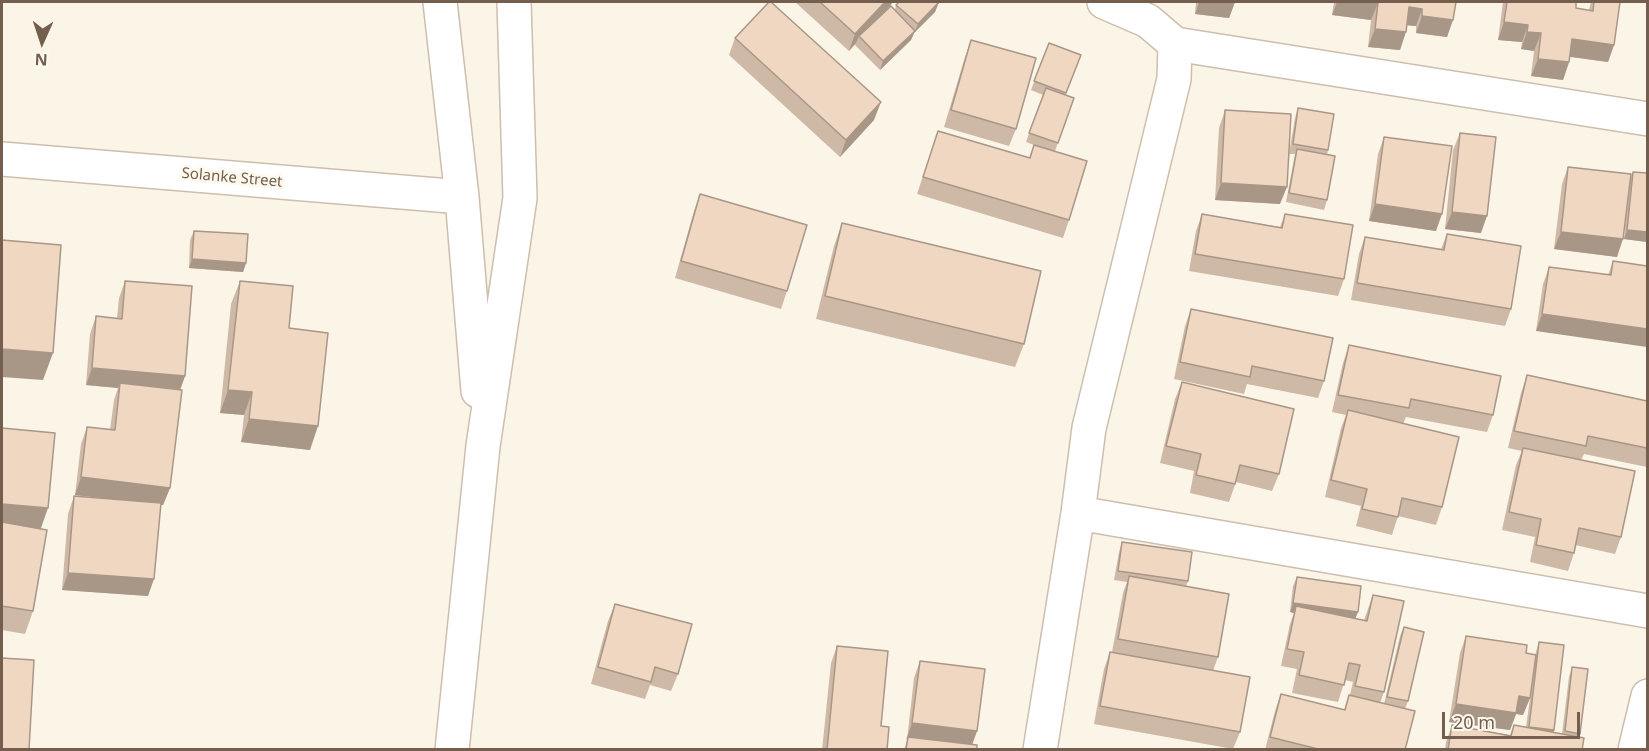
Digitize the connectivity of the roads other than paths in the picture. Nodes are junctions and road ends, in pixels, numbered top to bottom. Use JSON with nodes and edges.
{"nodes":[{"id":1,"x":440,"y":2,"type":"edge"},
{"id":2,"x":514,"y":2,"type":"edge"},
{"id":3,"x":1104,"y":2,"type":"edge"},
{"id":4,"x":1176,"y":44,"type":"junction"},
{"id":5,"x":1647,"y":119,"type":"edge"},
{"id":6,"x":2,"y":159,"type":"edge"},
{"id":7,"x":462,"y":197,"type":"junction"},
{"id":8,"x":483,"y":446,"type":"junction"},
{"id":9,"x":1078,"y":513,"type":"junction"},
{"id":10,"x":1647,"y":611,"type":"edge"},
{"id":11,"x":1647,"y":696,"type":"edge"},
{"id":12,"x":452,"y":750,"type":"edge"},
{"id":13,"x":1040,"y":750,"type":"edge"},
{"id":14,"x":1635,"y":750,"type":"edge"}],
"edges":[{"from":1,"to":7,"type":"street"},
{"from":2,"to":8,"type":"street"},
{"from":3,"to":4,"type":"street"},
{"from":4,"to":5,"type":"street"},
{"from":4,"to":9,"type":"street"},
{"from":6,"to":7,"type":"street","name":"Solanke Street"},
{"from":7,"to":8,"type":"street"},
{"from":8,"to":12,"type":"street"},
{"from":9,"to":10,"type":"street"},
{"from":9,"to":13,"type":"street"},
{"from":11,"to":14,"type":"street"}]}
